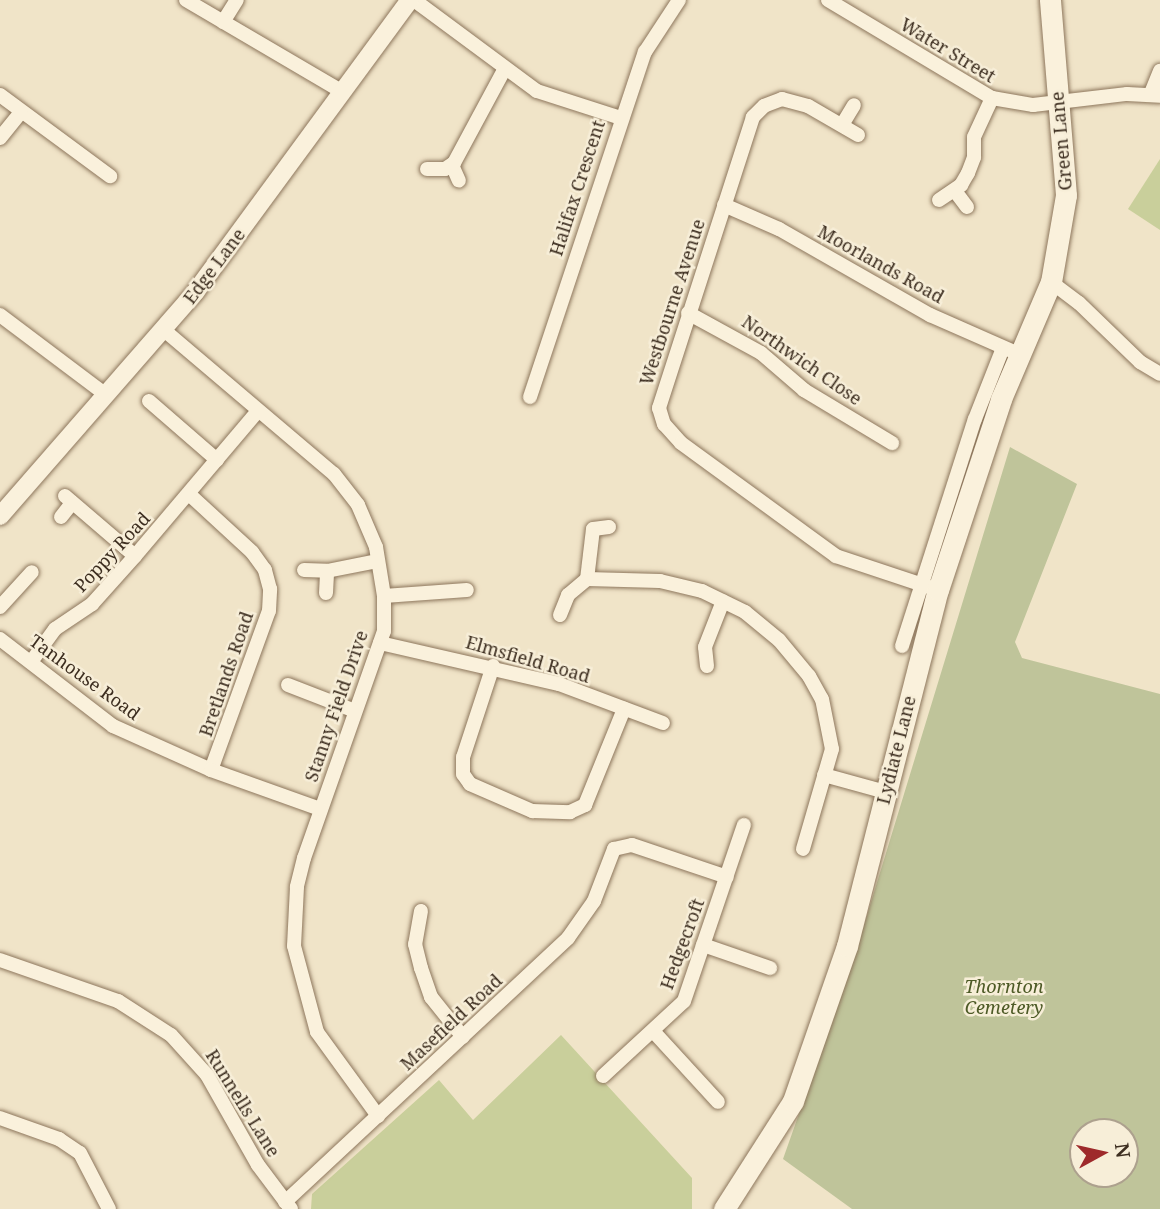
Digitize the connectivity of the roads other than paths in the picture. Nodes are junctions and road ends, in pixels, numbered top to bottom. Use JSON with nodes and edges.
{"nodes":[{"id":1,"x":186,"y":0,"type":"edge"},
{"id":2,"x":237,"y":0,"type":"edge"},
{"id":3,"x":412,"y":0,"type":"edge"},
{"id":4,"x":679,"y":0,"type":"edge"},
{"id":5,"x":828,"y":0,"type":"edge"},
{"id":6,"x":1050,"y":0,"type":"edge"},
{"id":7,"x":223,"y":22,"type":"junction"},
{"id":8,"x":503,"y":70,"type":"junction"},
{"id":9,"x":1160,"y":71,"type":"edge"},
{"id":10,"x":343,"y":92,"type":"junction"},
{"id":11,"x":0,"y":95,"type":"edge"},
{"id":12,"x":1156,"y":95,"type":"edge"},
{"id":13,"x":992,"y":98,"type":"junction"},
{"id":14,"x":1057,"y":102,"type":"junction"},
{"id":15,"x":855,"y":105,"type":"dead end"},
{"id":16,"x":21,"y":112,"type":"junction"},
{"id":17,"x":621,"y":118,"type":"junction"},
{"id":18,"x":842,"y":125,"type":"junction"},
{"id":19,"x":858,"y":135,"type":"dead end"},
{"id":20,"x":0,"y":138,"type":"edge"},
{"id":21,"x":452,"y":165,"type":"junction"},
{"id":22,"x":428,"y":169,"type":"dead end"},
{"id":23,"x":110,"y":176,"type":"dead end"},
{"id":24,"x":458,"y":181,"type":"dead end"},
{"id":25,"x":955,"y":191,"type":"junction"},
{"id":26,"x":939,"y":200,"type":"dead end"},
{"id":27,"x":723,"y":205,"type":"junction"},
{"id":28,"x":967,"y":207,"type":"dead end"},
{"id":29,"x":1051,"y":282,"type":"junction"},
{"id":30,"x":688,"y":313,"type":"junction"},
{"id":31,"x":0,"y":315,"type":"edge"},
{"id":32,"x":164,"y":330,"type":"junction"},
{"id":33,"x":1012,"y":351,"type":"junction"},
{"id":34,"x":1160,"y":374,"type":"edge"},
{"id":35,"x":106,"y":395,"type":"junction"},
{"id":36,"x":530,"y":397,"type":"dead end"},
{"id":37,"x":154,"y":410,"type":"dead end"},
{"id":38,"x":258,"y":411,"type":"junction"},
{"id":39,"x":892,"y":443,"type":"dead end"},
{"id":40,"x":217,"y":460,"type":"junction"},
{"id":41,"x":190,"y":495,"type":"junction"},
{"id":42,"x":0,"y":516,"type":"edge"},
{"id":43,"x":61,"y":517,"type":"dead end"},
{"id":44,"x":609,"y":527,"type":"dead end"},
{"id":45,"x":135,"y":556,"type":"junction"},
{"id":46,"x":378,"y":561,"type":"junction"},
{"id":47,"x":304,"y":570,"type":"dead end"},
{"id":48,"x":327,"y":571,"type":"junction"},
{"id":49,"x":32,"y":572,"type":"dead end"},
{"id":50,"x":587,"y":579,"type":"junction"},
{"id":51,"x":928,"y":587,"type":"junction"},
{"id":52,"x":467,"y":590,"type":"dead end"},
{"id":53,"x":326,"y":593,"type":"dead end"},
{"id":54,"x":384,"y":596,"type":"junction"},
{"id":55,"x":723,"y":601,"type":"junction"},
{"id":56,"x":0,"y":607,"type":"edge"},
{"id":57,"x":561,"y":615,"type":"dead end"},
{"id":58,"x":0,"y":639,"type":"edge"},
{"id":59,"x":380,"y":643,"type":"junction"},
{"id":60,"x":902,"y":646,"type":"dead end"},
{"id":61,"x":31,"y":662,"type":"junction"},
{"id":62,"x":494,"y":666,"type":"junction"},
{"id":63,"x":707,"y":666,"type":"dead end"},
{"id":64,"x":288,"y":685,"type":"dead end"},
{"id":65,"x":624,"y":709,"type":"junction"},
{"id":66,"x":355,"y":711,"type":"junction"},
{"id":67,"x":663,"y":723,"type":"dead end"},
{"id":68,"x":211,"y":770,"type":"junction"},
{"id":69,"x":824,"y":775,"type":"junction"},
{"id":70,"x":886,"y":792,"type":"junction"},
{"id":71,"x":320,"y":809,"type":"junction"},
{"id":72,"x":744,"y":825,"type":"dead end"},
{"id":73,"x":803,"y":849,"type":"dead end"},
{"id":74,"x":727,"y":877,"type":"junction"},
{"id":75,"x":421,"y":911,"type":"dead end"},
{"id":76,"x":703,"y":945,"type":"junction"},
{"id":77,"x":0,"y":960,"type":"edge"},
{"id":78,"x":770,"y":968,"type":"dead end"},
{"id":79,"x":653,"y":1031,"type":"junction"},
{"id":80,"x":463,"y":1037,"type":"junction"},
{"id":81,"x":603,"y":1076,"type":"dead end"},
{"id":82,"x":718,"y":1102,"type":"dead end"},
{"id":83,"x":378,"y":1116,"type":"junction"},
{"id":84,"x":0,"y":1118,"type":"edge"},
{"id":85,"x":288,"y":1205,"type":"edge"},
{"id":86,"x":109,"y":1209,"type":"edge"},
{"id":87,"x":724,"y":1209,"type":"edge"}],
"edges":[{"from":1,"to":7,"type":"street"},
{"from":2,"to":7,"type":"street"},
{"from":3,"to":8,"type":"street"},
{"from":3,"to":10,"type":"street","name":"Edge Lane"},
{"from":4,"to":17,"type":"street","name":"Halifax Crescent"},
{"from":5,"to":13,"type":"street","name":"Water Street"},
{"from":6,"to":14,"type":"main road","name":"Green Lane"},
{"from":7,"to":10,"type":"street"},
{"from":8,"to":17,"type":"street"},
{"from":8,"to":21,"type":"street"},
{"from":9,"to":12,"type":"street"},
{"from":10,"to":32,"type":"street","name":"Edge Lane"},
{"from":11,"to":16,"type":"street"},
{"from":12,"to":14,"type":"street","name":"Water Street"},
{"from":13,"to":14,"type":"street","name":"Water Street"},
{"from":13,"to":25,"type":"street"},
{"from":14,"to":29,"type":"main road","name":"Green Lane"},
{"from":15,"to":18,"type":"street"},
{"from":16,"to":20,"type":"street"},
{"from":16,"to":23,"type":"street"},
{"from":17,"to":36,"type":"street","name":"Halifax Crescent"},
{"from":18,"to":19,"type":"street","name":"Westbourne Avenue"},
{"from":18,"to":27,"type":"street","name":"Westbourne Avenue"},
{"from":21,"to":22,"type":"street"},
{"from":21,"to":24,"type":"street"},
{"from":25,"to":26,"type":"street"},
{"from":25,"to":28,"type":"street"},
{"from":27,"to":30,"type":"street","name":"Westbourne Avenue"},
{"from":27,"to":33,"type":"street","name":"Moorlands Road"},
{"from":29,"to":33,"type":"main road","name":"Lydiate Lane"},
{"from":29,"to":34,"type":"street"},
{"from":30,"to":39,"type":"street","name":"Northwich Close"},
{"from":30,"to":51,"type":"street","name":"Westbourne Avenue"},
{"from":31,"to":35,"type":"street"},
{"from":32,"to":35,"type":"street","name":"Edge Lane"},
{"from":32,"to":38,"type":"street","name":"Stanny Field Drive"},
{"from":33,"to":51,"type":"main road","name":"Lydiate Lane"},
{"from":35,"to":42,"type":"street","name":"Edge Lane"},
{"from":37,"to":40,"type":"street"},
{"from":38,"to":40,"type":"street"},
{"from":38,"to":46,"type":"street","name":"Stanny Field Drive"},
{"from":40,"to":41,"type":"street"},
{"from":41,"to":45,"type":"street","name":"Poppy Road"},
{"from":41,"to":68,"type":"street","name":"Bretlands Road"},
{"from":43,"to":45,"type":"street"},
{"from":44,"to":50,"type":"street"},
{"from":45,"to":61,"type":"street","name":"Poppy Road"},
{"from":46,"to":48,"type":"street"},
{"from":46,"to":54,"type":"street","name":"Stanny Field Drive"},
{"from":47,"to":48,"type":"street"},
{"from":48,"to":53,"type":"street"},
{"from":49,"to":56,"type":"street"},
{"from":50,"to":55,"type":"street"},
{"from":50,"to":57,"type":"street"},
{"from":51,"to":60,"type":"street","name":"Lydiate Lane"},
{"from":51,"to":70,"type":"main road","name":"Lydiate Lane"},
{"from":52,"to":54,"type":"street"},
{"from":54,"to":59,"type":"street","name":"Stanny Field Drive"},
{"from":55,"to":63,"type":"street"},
{"from":55,"to":69,"type":"street"},
{"from":58,"to":61,"type":"street","name":"Tanhouse Road"},
{"from":59,"to":62,"type":"street","name":"Elmsfield Road"},
{"from":59,"to":66,"type":"street","name":"Stanny Field Drive"},
{"from":61,"to":68,"type":"street","name":"Tanhouse Road"},
{"from":62,"to":65,"type":"street","name":"Elmsfield Road"},
{"from":62,"to":65,"type":"street"},
{"from":64,"to":66,"type":"street"},
{"from":65,"to":67,"type":"street","name":"Elmsfield Road"},
{"from":66,"to":71,"type":"street","name":"Stanny Field Drive"},
{"from":68,"to":71,"type":"street","name":"Tanhouse Road"},
{"from":69,"to":70,"type":"street"},
{"from":69,"to":73,"type":"street"},
{"from":70,"to":87,"type":"main road","name":"Lydiate Lane"},
{"from":71,"to":83,"type":"street","name":"Stanny Field Drive"},
{"from":72,"to":74,"type":"street","name":"Hedgecroft"},
{"from":74,"to":76,"type":"street","name":"Hedgecroft"},
{"from":74,"to":80,"type":"street","name":"Masefield Road"},
{"from":75,"to":80,"type":"street"},
{"from":76,"to":78,"type":"street"},
{"from":76,"to":79,"type":"street","name":"Hedgecroft"},
{"from":77,"to":85,"type":"street","name":"Runnells Lane"},
{"from":79,"to":81,"type":"street","name":"Hedgecroft"},
{"from":79,"to":82,"type":"street"},
{"from":80,"to":83,"type":"street","name":"Masefield Road"},
{"from":83,"to":85,"type":"street","name":"Masefield Road"},
{"from":84,"to":86,"type":"street"}]}
